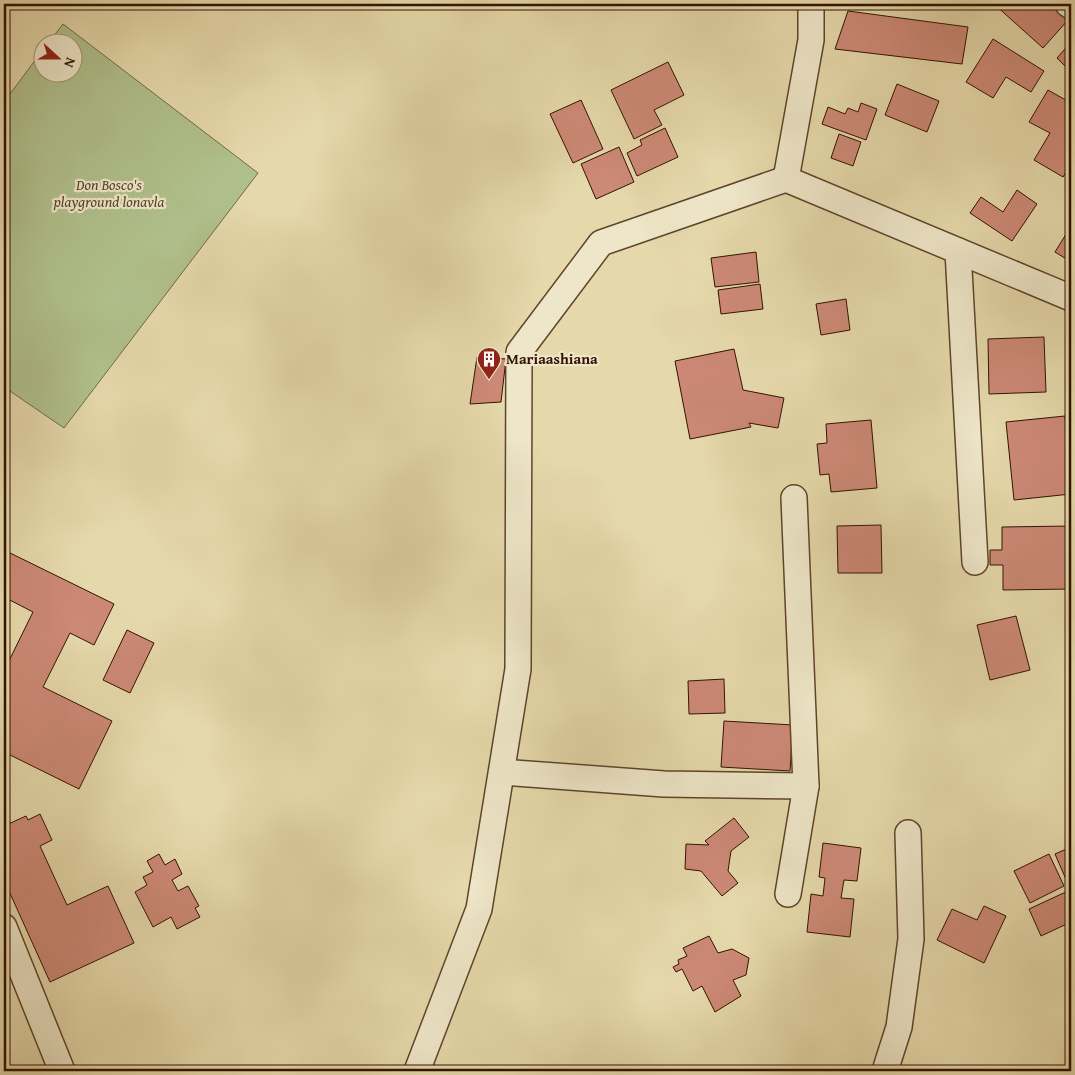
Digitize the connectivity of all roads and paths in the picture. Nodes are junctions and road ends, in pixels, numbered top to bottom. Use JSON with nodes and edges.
{"nodes":[{"id":1,"x":811,"y":4,"type":"edge"},
{"id":2,"x":1068,"y":4,"type":"edge"},
{"id":3,"x":1071,"y":6,"type":"edge"},
{"id":4,"x":786,"y":179,"type":"junction"},
{"id":5,"x":958,"y":251,"type":"junction"},
{"id":6,"x":1071,"y":298,"type":"edge"},
{"id":7,"x":794,"y":498,"type":"dead end"},
{"id":8,"x":975,"y":562,"type":"dead end"},
{"id":9,"x":502,"y":772,"type":"junction"},
{"id":10,"x":806,"y":786,"type":"junction"},
{"id":11,"x":908,"y":833,"type":"dead end"},
{"id":12,"x":788,"y":894,"type":"dead end"},
{"id":13,"x":4,"y":927,"type":"edge"},
{"id":14,"x":62,"y":1071,"type":"edge"},
{"id":15,"x":417,"y":1071,"type":"edge"},
{"id":16,"x":885,"y":1071,"type":"edge"}],
"edges":[{"from":1,"to":4,"type":"street"},
{"from":2,"to":3,"type":"street"},
{"from":4,"to":5,"type":"street"},
{"from":4,"to":9,"type":"street"},
{"from":5,"to":6,"type":"street"},
{"from":5,"to":8,"type":"street"},
{"from":7,"to":10,"type":"street"},
{"from":9,"to":10,"type":"street"},
{"from":9,"to":15,"type":"street"},
{"from":10,"to":12,"type":"street"},
{"from":11,"to":16,"type":"street"},
{"from":13,"to":14,"type":"street"}]}
